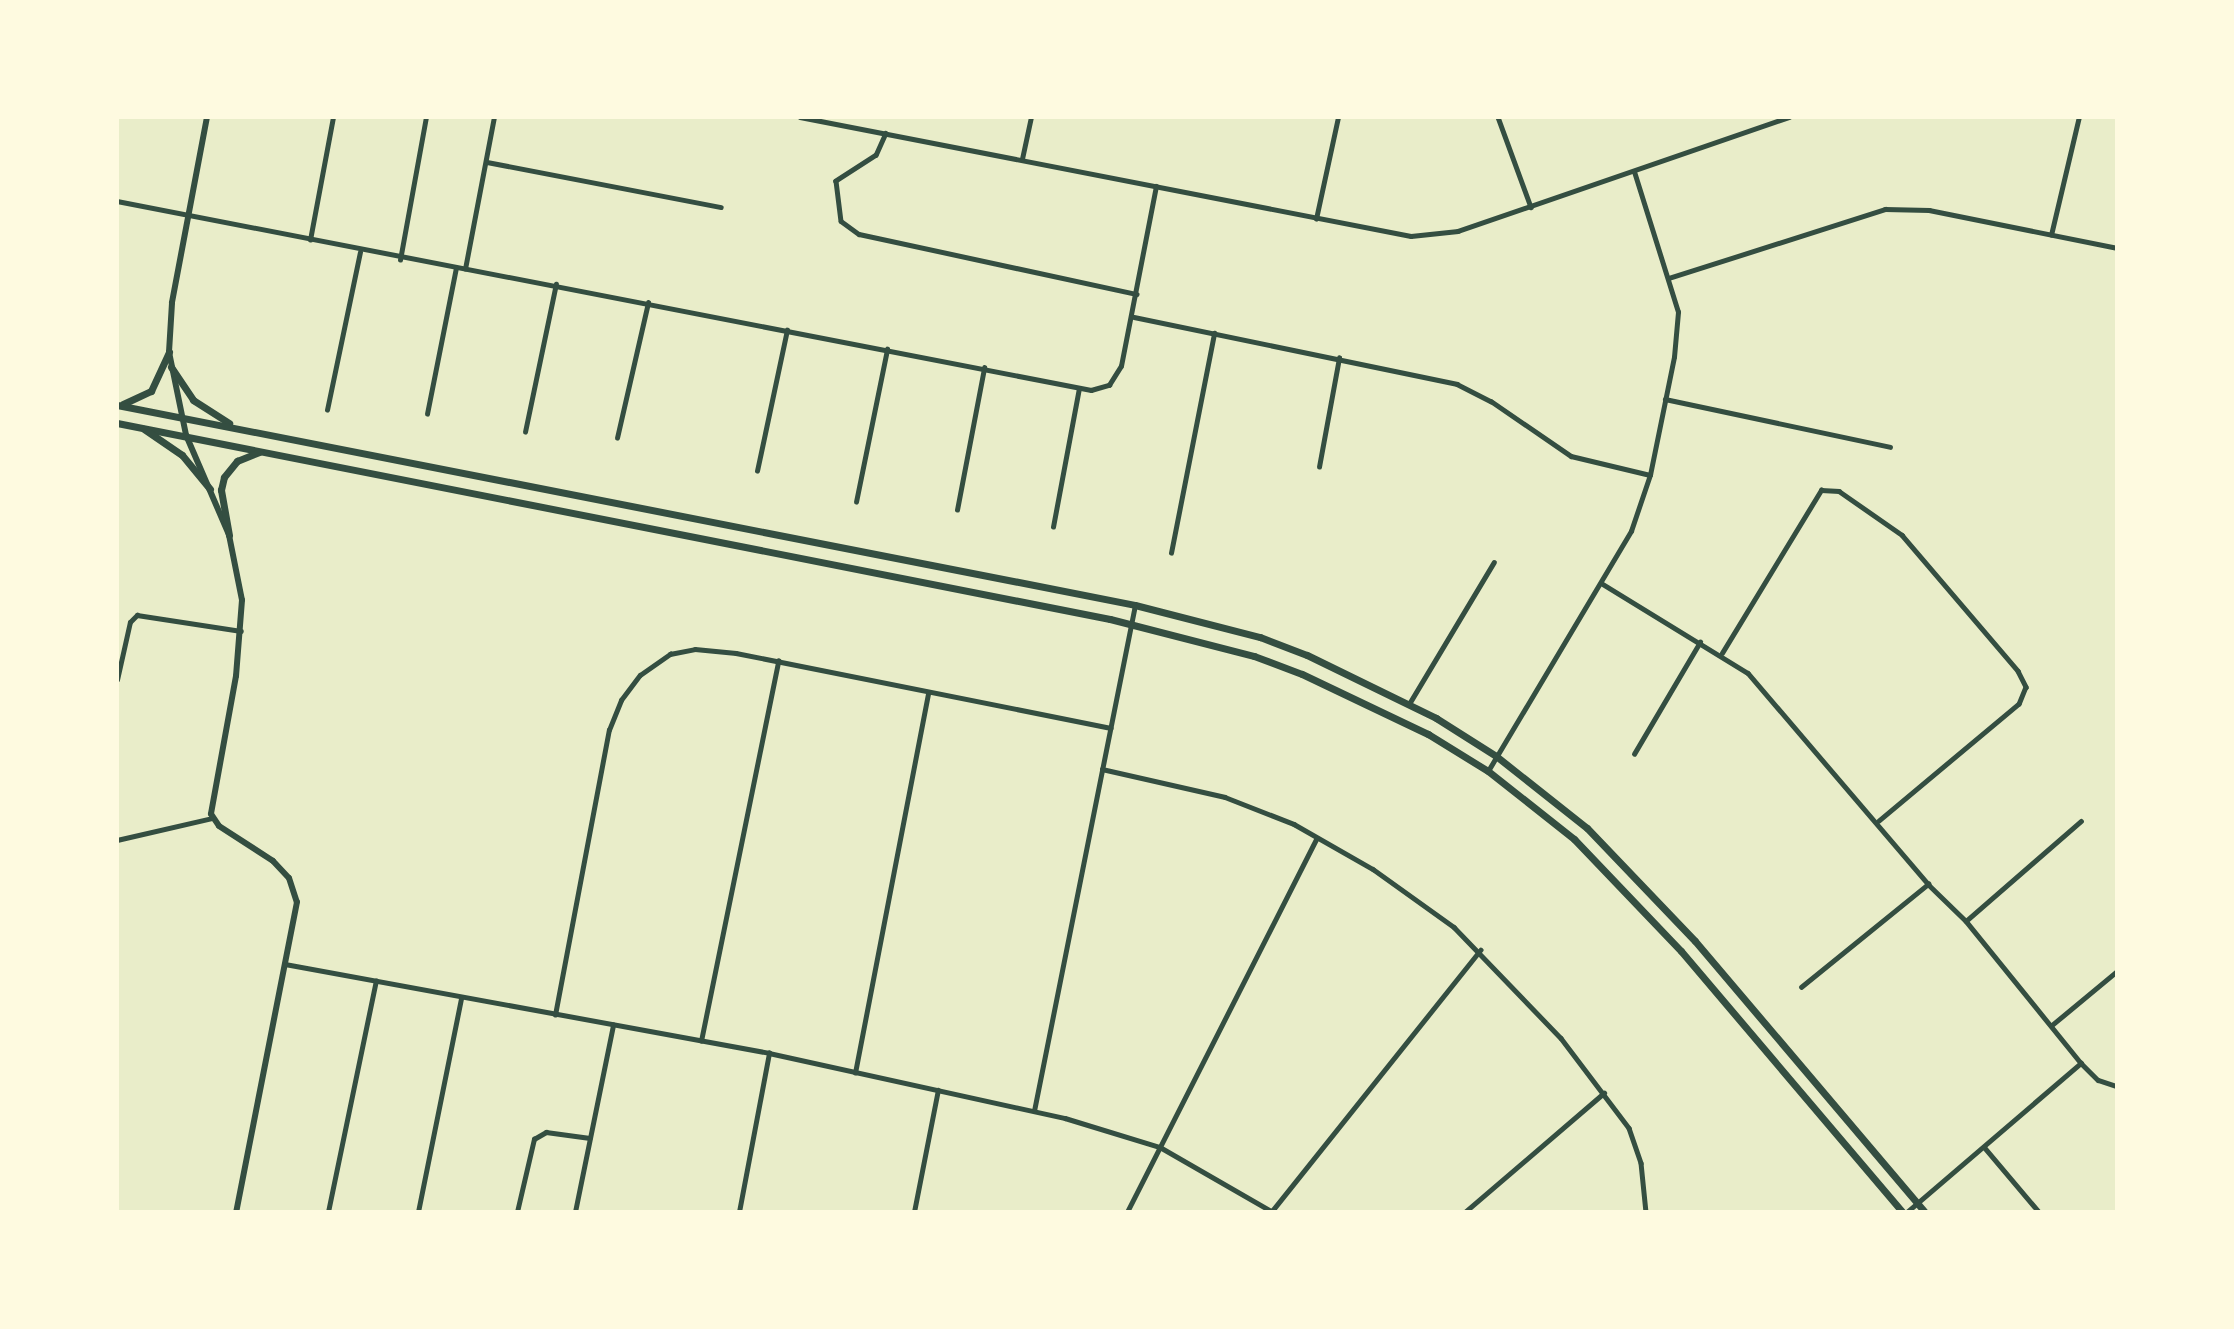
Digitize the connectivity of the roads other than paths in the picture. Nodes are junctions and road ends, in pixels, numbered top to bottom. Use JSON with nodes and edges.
{"nodes":[{"id":1,"x":207,"y":117,"type":"edge"},
{"id":2,"x":334,"y":117,"type":"edge"},
{"id":3,"x":426,"y":117,"type":"edge"},
{"id":4,"x":494,"y":117,"type":"edge"},
{"id":5,"x":800,"y":117,"type":"edge"},
{"id":6,"x":1031,"y":117,"type":"edge"},
{"id":7,"x":1338,"y":117,"type":"edge"},
{"id":8,"x":1498,"y":117,"type":"edge"},
{"id":9,"x":1789,"y":117,"type":"edge"},
{"id":10,"x":2079,"y":117,"type":"edge"},
{"id":11,"x":1771,"y":120,"type":"edge"},
{"id":12,"x":886,"y":134,"type":"junction"},
{"id":13,"x":1022,"y":159,"type":"junction"},
{"id":14,"x":487,"y":162,"type":"junction"},
{"id":15,"x":1634,"y":172,"type":"junction"},
{"id":16,"x":1156,"y":186,"type":"junction"},
{"id":17,"x":117,"y":201,"type":"edge"},
{"id":18,"x":721,"y":207,"type":"dead end"},
{"id":19,"x":1531,"y":207,"type":"junction"},
{"id":20,"x":186,"y":216,"type":"junction"},
{"id":21,"x":1317,"y":219,"type":"junction"},
{"id":22,"x":2051,"y":235,"type":"junction"},
{"id":23,"x":310,"y":240,"type":"junction"},
{"id":24,"x":2117,"y":248,"type":"edge"},
{"id":25,"x":360,"y":252,"type":"junction"},
{"id":26,"x":400,"y":260,"type":"junction"},
{"id":27,"x":456,"y":268,"type":"junction"},
{"id":28,"x":465,"y":269,"type":"junction"},
{"id":29,"x":1669,"y":278,"type":"junction"},
{"id":30,"x":556,"y":284,"type":"junction"},
{"id":31,"x":1137,"y":294,"type":"junction"},
{"id":32,"x":648,"y":303,"type":"junction"},
{"id":33,"x":1133,"y":317,"type":"junction"},
{"id":34,"x":787,"y":330,"type":"junction"},
{"id":35,"x":1214,"y":333,"type":"junction"},
{"id":36,"x":887,"y":349,"type":"junction"},
{"id":37,"x":169,"y":352,"type":"junction"},
{"id":38,"x":1339,"y":358,"type":"junction"},
{"id":39,"x":171,"y":366,"type":"junction"},
{"id":40,"x":984,"y":368,"type":"junction"},
{"id":41,"x":1079,"y":388,"type":"junction"},
{"id":42,"x":1665,"y":400,"type":"junction"},
{"id":43,"x":118,"y":405,"type":"edge"},
{"id":44,"x":327,"y":410,"type":"dead end"},
{"id":45,"x":427,"y":414,"type":"dead end"},
{"id":46,"x":181,"y":417,"type":"junction"},
{"id":47,"x":117,"y":423,"type":"edge"},
{"id":48,"x":141,"y":427,"type":"junction"},
{"id":49,"x":236,"y":428,"type":"junction"},
{"id":50,"x":525,"y":432,"type":"dead end"},
{"id":51,"x":186,"y":435,"type":"junction"},
{"id":52,"x":617,"y":438,"type":"dead end"},
{"id":53,"x":1890,"y":446,"type":"dead end"},
{"id":54,"x":263,"y":451,"type":"junction"},
{"id":55,"x":1319,"y":467,"type":"dead end"},
{"id":56,"x":757,"y":471,"type":"dead end"},
{"id":57,"x":1650,"y":475,"type":"junction"},
{"id":58,"x":210,"y":489,"type":"junction"},
{"id":59,"x":856,"y":502,"type":"dead end"},
{"id":60,"x":957,"y":510,"type":"dead end"},
{"id":61,"x":1053,"y":527,"type":"dead end"},
{"id":62,"x":229,"y":535,"type":"junction"},
{"id":63,"x":1171,"y":553,"type":"dead end"},
{"id":64,"x":1494,"y":562,"type":"dead end"},
{"id":65,"x":1601,"y":583,"type":"junction"},
{"id":66,"x":1135,"y":605,"type":"junction"},
{"id":67,"x":1132,"y":624,"type":"junction"},
{"id":68,"x":242,"y":631,"type":"junction"},
{"id":69,"x":1700,"y":642,"type":"junction"},
{"id":70,"x":1722,"y":653,"type":"junction"},
{"id":71,"x":778,"y":660,"type":"junction"},
{"id":72,"x":117,"y":680,"type":"edge"},
{"id":73,"x":928,"y":694,"type":"junction"},
{"id":74,"x":1409,"y":704,"type":"junction"},
{"id":75,"x":1111,"y":728,"type":"junction"},
{"id":76,"x":1634,"y":754,"type":"dead end"},
{"id":77,"x":1496,"y":756,"type":"junction"},
{"id":78,"x":1102,"y":769,"type":"junction"},
{"id":79,"x":1488,"y":771,"type":"junction"},
{"id":80,"x":212,"y":818,"type":"junction"},
{"id":81,"x":1879,"y":821,"type":"junction"},
{"id":82,"x":2081,"y":821,"type":"dead end"},
{"id":83,"x":1317,"y":838,"type":"junction"},
{"id":84,"x":117,"y":840,"type":"edge"},
{"id":85,"x":1928,"y":884,"type":"junction"},
{"id":86,"x":1966,"y":921,"type":"junction"},
{"id":87,"x":1480,"y":950,"type":"junction"},
{"id":88,"x":285,"y":964,"type":"junction"},
{"id":89,"x":2117,"y":971,"type":"edge"},
{"id":90,"x":376,"y":981,"type":"junction"},
{"id":91,"x":1801,"y":987,"type":"dead end"},
{"id":92,"x":461,"y":998,"type":"junction"},
{"id":93,"x":555,"y":1015,"type":"junction"},
{"id":94,"x":613,"y":1025,"type":"junction"},
{"id":95,"x":2052,"y":1025,"type":"junction"},
{"id":96,"x":701,"y":1041,"type":"junction"},
{"id":97,"x":769,"y":1053,"type":"junction"},
{"id":98,"x":2081,"y":1063,"type":"junction"},
{"id":99,"x":855,"y":1073,"type":"junction"},
{"id":100,"x":2117,"y":1086,"type":"edge"},
{"id":101,"x":938,"y":1090,"type":"junction"},
{"id":102,"x":1604,"y":1093,"type":"junction"},
{"id":103,"x":1034,"y":1111,"type":"junction"},
{"id":104,"x":590,"y":1138,"type":"junction"},
{"id":105,"x":1160,"y":1147,"type":"junction"},
{"id":106,"x":1985,"y":1149,"type":"junction"},
{"id":107,"x":1918,"y":1203,"type":"junction"},
{"id":108,"x":1273,"y":1211,"type":"edge"},
{"id":109,"x":236,"y":1212,"type":"edge"},
{"id":110,"x":328,"y":1212,"type":"edge"},
{"id":111,"x":418,"y":1212,"type":"edge"},
{"id":112,"x":517,"y":1212,"type":"edge"},
{"id":113,"x":575,"y":1212,"type":"edge"},
{"id":114,"x":738,"y":1212,"type":"edge"},
{"id":115,"x":914,"y":1212,"type":"edge"},
{"id":116,"x":1127,"y":1212,"type":"edge"},
{"id":117,"x":1465,"y":1212,"type":"edge"},
{"id":118,"x":1646,"y":1212,"type":"edge"},
{"id":119,"x":1902,"y":1212,"type":"edge"},
{"id":120,"x":1907,"y":1212,"type":"edge"},
{"id":121,"x":1925,"y":1212,"type":"edge"},
{"id":122,"x":2039,"y":1212,"type":"edge"}],
"edges":[{"from":1,"to":20,"type":"street"},
{"from":2,"to":23,"type":"street"},
{"from":3,"to":26,"type":"street"},
{"from":4,"to":14,"type":"street"},
{"from":5,"to":12,"type":"street"},
{"from":6,"to":13,"type":"street"},
{"from":7,"to":21,"type":"street"},
{"from":8,"to":19,"type":"street"},
{"from":9,"to":11,"type":"street"},
{"from":10,"to":22,"type":"street"},
{"from":11,"to":15,"type":"street"},
{"from":12,"to":13,"type":"street"},
{"from":12,"to":31,"type":"street"},
{"from":13,"to":16,"type":"street"},
{"from":14,"to":18,"type":"street"},
{"from":14,"to":28,"type":"street"},
{"from":15,"to":19,"type":"street"},
{"from":15,"to":29,"type":"street"},
{"from":16,"to":21,"type":"street"},
{"from":16,"to":31,"type":"street"},
{"from":17,"to":20,"type":"street"},
{"from":19,"to":21,"type":"street"},
{"from":20,"to":23,"type":"street"},
{"from":20,"to":37,"type":"street"},
{"from":22,"to":24,"type":"street"},
{"from":22,"to":29,"type":"street"},
{"from":23,"to":25,"type":"street"},
{"from":25,"to":26,"type":"street"},
{"from":25,"to":44,"type":"street"},
{"from":26,"to":27,"type":"street"},
{"from":27,"to":28,"type":"street"},
{"from":27,"to":45,"type":"street"},
{"from":28,"to":30,"type":"street"},
{"from":29,"to":42,"type":"street"},
{"from":30,"to":32,"type":"street"},
{"from":30,"to":50,"type":"street"},
{"from":31,"to":33,"type":"street"},
{"from":32,"to":34,"type":"street"},
{"from":32,"to":52,"type":"street"},
{"from":33,"to":35,"type":"street"},
{"from":33,"to":41,"type":"street"},
{"from":34,"to":36,"type":"street"},
{"from":34,"to":56,"type":"street"},
{"from":35,"to":38,"type":"street"},
{"from":35,"to":63,"type":"street"},
{"from":36,"to":40,"type":"street"},
{"from":36,"to":59,"type":"street"},
{"from":37,"to":39,"type":"street"},
{"from":37,"to":43,"type":"main road"},
{"from":38,"to":55,"type":"street"},
{"from":38,"to":57,"type":"street"},
{"from":39,"to":46,"type":"street"},
{"from":39,"to":49,"type":"main road"},
{"from":40,"to":41,"type":"street"},
{"from":40,"to":60,"type":"street"},
{"from":41,"to":61,"type":"street"},
{"from":42,"to":53,"type":"street"},
{"from":42,"to":57,"type":"street"},
{"from":43,"to":46,"type":"main road"},
{"from":46,"to":49,"type":"main road"},
{"from":46,"to":51,"type":"street"},
{"from":47,"to":48,"type":"main road"},
{"from":48,"to":51,"type":"main road"},
{"from":48,"to":58,"type":"main road"},
{"from":49,"to":66,"type":"main road"},
{"from":51,"to":54,"type":"main road"},
{"from":51,"to":58,"type":"street"},
{"from":54,"to":62,"type":"main road"},
{"from":54,"to":67,"type":"main road"},
{"from":57,"to":65,"type":"street"},
{"from":58,"to":62,"type":"street"},
{"from":62,"to":68,"type":"street"},
{"from":64,"to":74,"type":"street"},
{"from":65,"to":69,"type":"street"},
{"from":65,"to":77,"type":"street"},
{"from":66,"to":67,"type":"street"},
{"from":66,"to":74,"type":"main road"},
{"from":67,"to":75,"type":"street"},
{"from":67,"to":79,"type":"main road"},
{"from":68,"to":72,"type":"street"},
{"from":68,"to":80,"type":"street"},
{"from":69,"to":70,"type":"street"},
{"from":69,"to":76,"type":"street"},
{"from":70,"to":81,"type":"street"},
{"from":70,"to":81,"type":"street"},
{"from":71,"to":73,"type":"street"},
{"from":71,"to":93,"type":"street"},
{"from":71,"to":96,"type":"street"},
{"from":73,"to":75,"type":"street"},
{"from":73,"to":99,"type":"street"},
{"from":74,"to":77,"type":"main road"},
{"from":75,"to":78,"type":"street"},
{"from":77,"to":79,"type":"street"},
{"from":77,"to":107,"type":"main road"},
{"from":78,"to":83,"type":"street"},
{"from":78,"to":103,"type":"street"},
{"from":79,"to":119,"type":"main road"},
{"from":80,"to":84,"type":"street"},
{"from":80,"to":88,"type":"street"},
{"from":81,"to":85,"type":"street"},
{"from":82,"to":86,"type":"street"},
{"from":83,"to":87,"type":"street"},
{"from":83,"to":105,"type":"street"},
{"from":85,"to":86,"type":"street"},
{"from":85,"to":91,"type":"street"},
{"from":86,"to":95,"type":"street"},
{"from":87,"to":102,"type":"street"},
{"from":87,"to":108,"type":"street"},
{"from":88,"to":90,"type":"street"},
{"from":88,"to":109,"type":"street"},
{"from":89,"to":95,"type":"street"},
{"from":90,"to":92,"type":"street"},
{"from":90,"to":110,"type":"street"},
{"from":92,"to":93,"type":"street"},
{"from":92,"to":111,"type":"street"},
{"from":93,"to":94,"type":"street"},
{"from":94,"to":96,"type":"street"},
{"from":94,"to":104,"type":"street"},
{"from":95,"to":98,"type":"street"},
{"from":96,"to":97,"type":"street"},
{"from":97,"to":99,"type":"street"},
{"from":97,"to":114,"type":"street"},
{"from":98,"to":100,"type":"street"},
{"from":98,"to":106,"type":"street"},
{"from":99,"to":101,"type":"street"},
{"from":101,"to":103,"type":"street"},
{"from":101,"to":115,"type":"street"},
{"from":102,"to":117,"type":"street"},
{"from":102,"to":118,"type":"street"},
{"from":103,"to":105,"type":"street"},
{"from":104,"to":112,"type":"street"},
{"from":104,"to":113,"type":"street"},
{"from":105,"to":108,"type":"street"},
{"from":105,"to":116,"type":"street"},
{"from":106,"to":107,"type":"street"},
{"from":106,"to":122,"type":"street"},
{"from":107,"to":120,"type":"street"},
{"from":107,"to":121,"type":"main road"}]}
